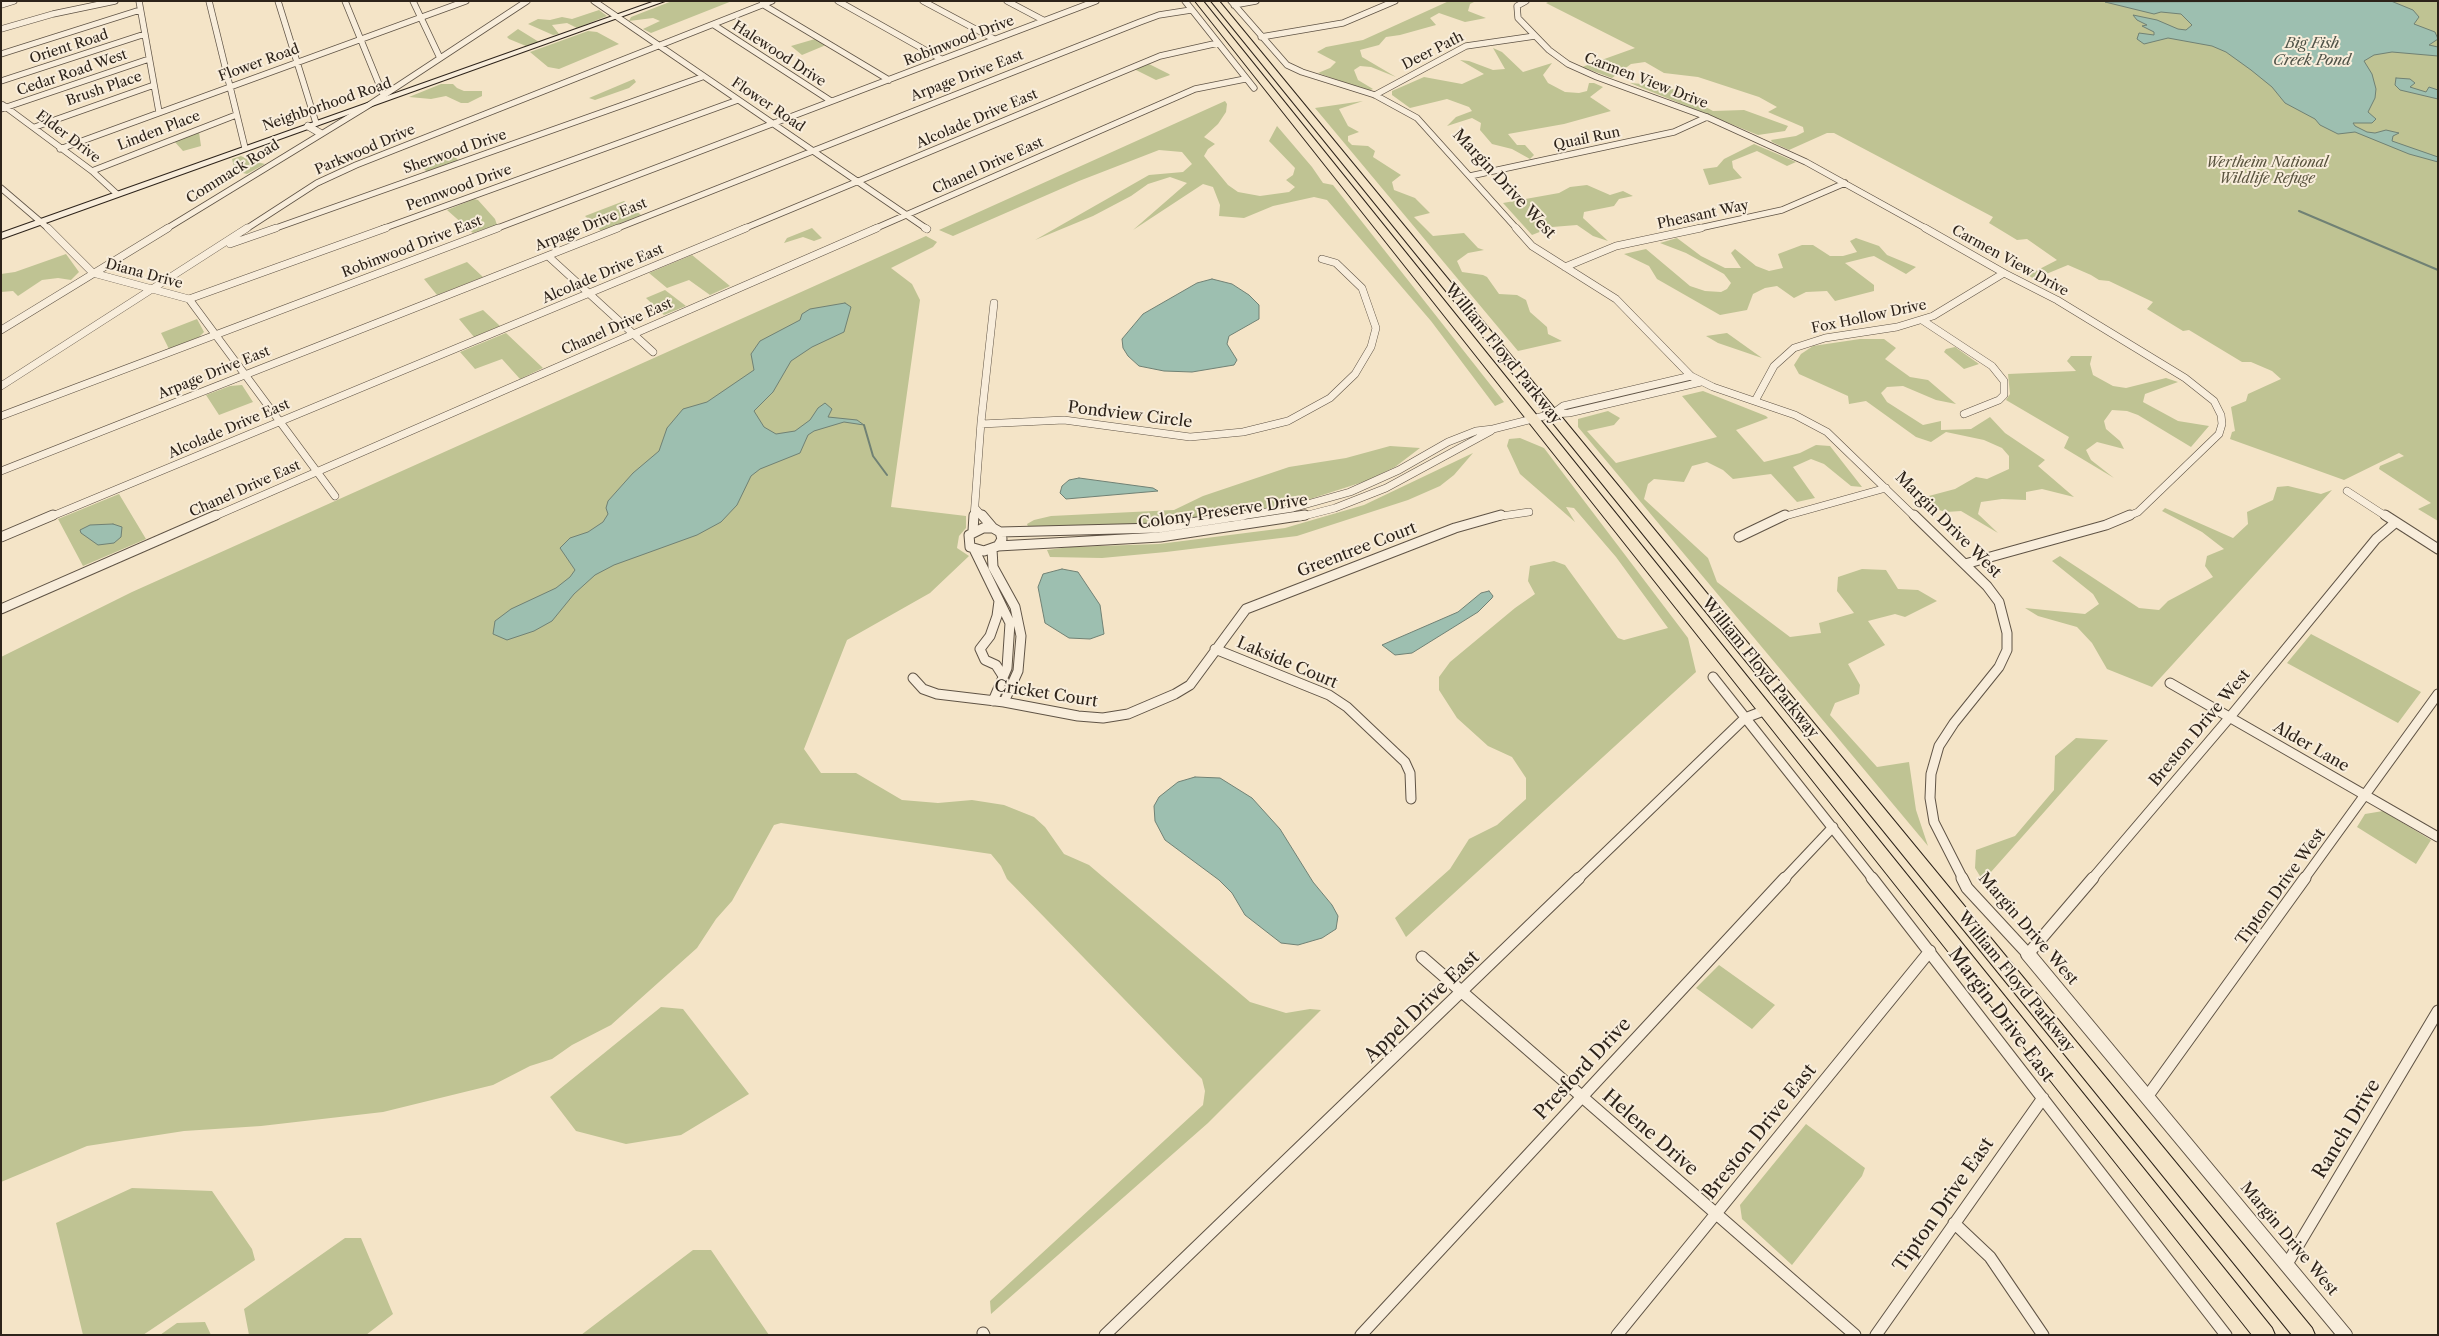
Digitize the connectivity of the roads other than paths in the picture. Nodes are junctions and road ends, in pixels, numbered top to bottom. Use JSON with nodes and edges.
{"nodes":[{"id":1,"x":13,"y":1,"type":"edge"},
{"id":2,"x":72,"y":1,"type":"edge"},
{"id":3,"x":115,"y":1,"type":"edge"},
{"id":4,"x":139,"y":1,"type":"edge"},
{"id":5,"x":209,"y":1,"type":"edge"},
{"id":6,"x":278,"y":1,"type":"edge"},
{"id":7,"x":344,"y":1,"type":"edge"},
{"id":8,"x":413,"y":1,"type":"edge"},
{"id":9,"x":466,"y":1,"type":"edge"},
{"id":10,"x":528,"y":1,"type":"edge"},
{"id":11,"x":662,"y":1,"type":"edge"},
{"id":12,"x":772,"y":1,"type":"edge"},
{"id":13,"x":838,"y":1,"type":"edge"},
{"id":14,"x":923,"y":1,"type":"edge"},
{"id":15,"x":1007,"y":1,"type":"edge"},
{"id":16,"x":1096,"y":1,"type":"edge"},
{"id":17,"x":1185,"y":1,"type":"edge"},
{"id":18,"x":1199,"y":1,"type":"edge"},
{"id":19,"x":1215,"y":1,"type":"edge"},
{"id":20,"x":1256,"y":1,"type":"edge"},
{"id":21,"x":1395,"y":1,"type":"edge"},
{"id":22,"x":1526,"y":1,"type":"edge"},
{"id":23,"x":598,"y":2,"type":"edge"},
{"id":24,"x":1087,"y":2,"type":"edge"},
{"id":25,"x":1232,"y":3,"type":"edge"},
{"id":26,"x":762,"y":4,"type":"junction"},
{"id":27,"x":1,"y":5,"type":"edge"},
{"id":28,"x":73,"y":9,"type":"junction"},
{"id":29,"x":140,"y":10,"type":"junction"},
{"id":30,"x":1191,"y":10,"type":"junction"},
{"id":31,"x":421,"y":18,"type":"junction"},
{"id":32,"x":617,"y":18,"type":"junction"},
{"id":33,"x":1043,"y":20,"type":"junction"},
{"id":34,"x":714,"y":25,"type":"junction"},
{"id":35,"x":3,"y":27,"type":"edge"},
{"id":36,"x":145,"y":34,"type":"junction"},
{"id":37,"x":1535,"y":36,"type":"junction"},
{"id":38,"x":1261,"y":37,"type":"junction"},
{"id":39,"x":360,"y":40,"type":"junction"},
{"id":40,"x":994,"y":40,"type":"junction"},
{"id":41,"x":1218,"y":43,"type":"junction"},
{"id":42,"x":661,"y":46,"type":"junction"},
{"id":43,"x":1,"y":54,"type":"edge"},
{"id":44,"x":440,"y":58,"type":"junction"},
{"id":45,"x":149,"y":59,"type":"junction"},
{"id":46,"x":941,"y":60,"type":"junction"},
{"id":47,"x":297,"y":62,"type":"junction"},
{"id":48,"x":702,"y":77,"type":"junction"},
{"id":49,"x":1245,"y":79,"type":"junction"},
{"id":50,"x":888,"y":80,"type":"junction"},
{"id":51,"x":1,"y":81,"type":"edge"},
{"id":52,"x":154,"y":85,"type":"junction"},
{"id":53,"x":229,"y":87,"type":"junction"},
{"id":54,"x":1254,"y":88,"type":"dead end"},
{"id":55,"x":383,"y":94,"type":"junction"},
{"id":56,"x":1375,"y":95,"type":"junction"},
{"id":57,"x":738,"y":100,"type":"junction"},
{"id":58,"x":831,"y":101,"type":"junction"},
{"id":59,"x":369,"y":104,"type":"junction"},
{"id":60,"x":3,"y":106,"type":"edge"},
{"id":61,"x":159,"y":112,"type":"junction"},
{"id":62,"x":236,"y":115,"type":"junction"},
{"id":63,"x":1707,"y":117,"type":"junction"},
{"id":64,"x":312,"y":124,"type":"junction"},
{"id":65,"x":773,"y":124,"type":"junction"},
{"id":66,"x":35,"y":127,"type":"junction"},
{"id":67,"x":320,"y":133,"type":"junction"},
{"id":68,"x":246,"y":148,"type":"junction"},
{"id":69,"x":60,"y":149,"type":"junction"},
{"id":70,"x":812,"y":150,"type":"junction"},
{"id":71,"x":92,"y":171,"type":"junction"},
{"id":72,"x":1470,"y":176,"type":"junction"},
{"id":73,"x":858,"y":182,"type":"junction"},
{"id":74,"x":1845,"y":183,"type":"junction"},
{"id":75,"x":1,"y":188,"type":"edge"},
{"id":76,"x":117,"y":194,"type":"junction"},
{"id":77,"x":906,"y":215,"type":"junction"},
{"id":78,"x":41,"y":222,"type":"junction"},
{"id":79,"x":927,"y":229,"type":"dead end"},
{"id":80,"x":1,"y":236,"type":"edge"},
{"id":81,"x":215,"y":250,"type":"junction"},
{"id":82,"x":548,"y":256,"type":"junction"},
{"id":83,"x":1322,"y":259,"type":"dead end"},
{"id":84,"x":1565,"y":267,"type":"junction"},
{"id":85,"x":93,"y":273,"type":"junction"},
{"id":86,"x":2004,"y":273,"type":"junction"},
{"id":87,"x":154,"y":288,"type":"junction"},
{"id":88,"x":588,"y":294,"type":"junction"},
{"id":89,"x":189,"y":299,"type":"junction"},
{"id":90,"x":994,"y":303,"type":"dead end"},
{"id":91,"x":1922,"y":320,"type":"junction"},
{"id":92,"x":1,"y":330,"type":"edge"},
{"id":93,"x":633,"y":334,"type":"junction"},
{"id":94,"x":214,"y":335,"type":"junction"},
{"id":95,"x":653,"y":352,"type":"dead end"},
{"id":96,"x":244,"y":375,"type":"junction"},
{"id":97,"x":1691,"y":376,"type":"junction"},
{"id":98,"x":1701,"y":382,"type":"junction"},
{"id":99,"x":1,"y":386,"type":"edge"},
{"id":100,"x":1755,"y":401,"type":"junction"},
{"id":101,"x":1552,"y":414,"type":"junction"},
{"id":102,"x":1964,"y":414,"type":"dead end"},
{"id":103,"x":1,"y":416,"type":"edge"},
{"id":104,"x":1533,"y":419,"type":"junction"},
{"id":105,"x":280,"y":421,"type":"junction"},
{"id":106,"x":981,"y":424,"type":"junction"},
{"id":107,"x":1493,"y":429,"type":"junction"},
{"id":108,"x":1,"y":471,"type":"edge"},
{"id":109,"x":317,"y":472,"type":"junction"},
{"id":110,"x":1886,"y":488,"type":"junction"},
{"id":111,"x":2347,"y":490,"type":"dead end"},
{"id":112,"x":335,"y":496,"type":"dead end"},
{"id":113,"x":976,"y":509,"type":"junction"},
{"id":114,"x":1529,"y":512,"type":"dead end"},
{"id":115,"x":2396,"y":522,"type":"junction"},
{"id":116,"x":997,"y":530,"type":"junction"},
{"id":117,"x":973,"y":531,"type":"junction"},
{"id":118,"x":1,"y":537,"type":"edge"},
{"id":119,"x":1739,"y":537,"type":"dead end"},
{"id":120,"x":995,"y":548,"type":"junction"},
{"id":121,"x":974,"y":549,"type":"junction"},
{"id":122,"x":2438,"y":550,"type":"edge"},
{"id":123,"x":1965,"y":564,"type":"junction"},
{"id":124,"x":999,"y":601,"type":"junction"},
{"id":125,"x":1,"y":609,"type":"edge"},
{"id":126,"x":1215,"y":649,"type":"junction"},
{"id":127,"x":1008,"y":661,"type":"junction"},
{"id":128,"x":1019,"y":661,"type":"junction"},
{"id":129,"x":996,"y":666,"type":"junction"},
{"id":130,"x":1003,"y":676,"type":"junction"},
{"id":131,"x":1713,"y":676,"type":"dead end"},
{"id":132,"x":912,"y":678,"type":"dead end"},
{"id":133,"x":2170,"y":683,"type":"dead end"},
{"id":134,"x":2438,"y":694,"type":"edge"},
{"id":135,"x":994,"y":701,"type":"junction"},
{"id":136,"x":1004,"y":702,"type":"junction"},
{"id":137,"x":1766,"y":710,"type":"junction"},
{"id":138,"x":2230,"y":717,"type":"junction"},
{"id":139,"x":1745,"y":718,"type":"junction"},
{"id":140,"x":2366,"y":795,"type":"junction"},
{"id":141,"x":1411,"y":799,"type":"dead end"},
{"id":142,"x":1833,"y":828,"type":"junction"},
{"id":143,"x":2438,"y":837,"type":"edge"},
{"id":144,"x":1930,"y":951,"type":"junction"},
{"id":145,"x":2028,"y":954,"type":"junction"},
{"id":146,"x":1422,"y":957,"type":"dead end"},
{"id":147,"x":1462,"y":992,"type":"junction"},
{"id":148,"x":2438,"y":1011,"type":"edge"},
{"id":149,"x":1581,"y":1096,"type":"junction"},
{"id":150,"x":2147,"y":1097,"type":"junction"},
{"id":151,"x":2043,"y":1098,"type":"junction"},
{"id":152,"x":1715,"y":1214,"type":"junction"},
{"id":153,"x":1954,"y":1223,"type":"junction"},
{"id":154,"x":2287,"y":1264,"type":"junction"},
{"id":155,"x":1105,"y":1335,"type":"edge"},
{"id":156,"x":1361,"y":1335,"type":"edge"},
{"id":157,"x":1617,"y":1335,"type":"edge"},
{"id":158,"x":1855,"y":1335,"type":"edge"},
{"id":159,"x":1876,"y":1335,"type":"edge"},
{"id":160,"x":2044,"y":1335,"type":"edge"},
{"id":161,"x":2226,"y":1335,"type":"edge"},
{"id":162,"x":2265,"y":1335,"type":"edge"},
{"id":163,"x":2305,"y":1335,"type":"edge"},
{"id":164,"x":2345,"y":1335,"type":"edge"}],
"edges":[{"from":1,"to":27,"type":"street"},
{"from":2,"to":28,"type":"street"},
{"from":3,"to":28,"type":"street"},
{"from":4,"to":29,"type":"street"},
{"from":5,"to":53,"type":"street"},
{"from":6,"to":47,"type":"street"},
{"from":7,"to":39,"type":"street"},
{"from":8,"to":31,"type":"street"},
{"from":9,"to":31,"type":"street","name":"Flower Road"},
{"from":10,"to":44,"type":"street","name":"Commack Road"},
{"from":11,"to":32,"type":"main road","name":"Neighborhood Road"},
{"from":12,"to":26,"type":"street","name":"Parkwood Drive"},
{"from":13,"to":46,"type":"street"},
{"from":14,"to":40,"type":"street"},
{"from":15,"to":33,"type":"street"},
{"from":16,"to":24,"type":"street","name":"Robinwood Drive"},
{"from":17,"to":30,"type":"street"},
{"from":18,"to":104,"type":"highway","name":"William Floyd Parkway"},
{"from":19,"to":101,"type":"highway","name":"William Floyd Parkway"},
{"from":20,"to":25,"type":"street"},
{"from":21,"to":38,"type":"street"},
{"from":22,"to":37,"type":"street","name":"Carmen View Drive"},
{"from":23,"to":32,"type":"street","name":"Flower Road"},
{"from":24,"to":33,"type":"street","name":"Robinwood Drive"},
{"from":25,"to":38,"type":"street","name":"Margin Drive West"},
{"from":26,"to":34,"type":"street","name":"Parkwood Drive"},
{"from":26,"to":50,"type":"street"},
{"from":28,"to":35,"type":"street"},
{"from":29,"to":36,"type":"street"},
{"from":29,"to":43,"type":"street"},
{"from":30,"to":41,"type":"street"},
{"from":30,"to":70,"type":"street","name":"Arpage Drive East"},
{"from":31,"to":39,"type":"street","name":"Flower Road"},
{"from":31,"to":44,"type":"street"},
{"from":32,"to":42,"type":"street","name":"Flower Road"},
{"from":32,"to":59,"type":"main road","name":"Neighborhood Road"},
{"from":33,"to":40,"type":"street","name":"Robinwood Drive"},
{"from":34,"to":42,"type":"street","name":"Parkwood Drive"},
{"from":34,"to":58,"type":"street","name":"Halewood Drive"},
{"from":36,"to":45,"type":"street"},
{"from":36,"to":51,"type":"street","name":"Orient Road"},
{"from":37,"to":56,"type":"street","name":"Deer Path"},
{"from":37,"to":63,"type":"street","name":"Carmen View Drive"},
{"from":38,"to":56,"type":"street","name":"Margin Drive West"},
{"from":39,"to":47,"type":"street","name":"Flower Road"},
{"from":39,"to":55,"type":"street"},
{"from":40,"to":46,"type":"street","name":"Robinwood Drive"},
{"from":41,"to":49,"type":"street"},
{"from":41,"to":73,"type":"street","name":"Alcolade Drive East"},
{"from":42,"to":48,"type":"street","name":"Flower Road"},
{"from":42,"to":81,"type":"street","name":"Parkwood Drive"},
{"from":44,"to":55,"type":"street","name":"Commack Road"},
{"from":45,"to":52,"type":"street"},
{"from":45,"to":60,"type":"street","name":"Cedar Road West"},
{"from":46,"to":50,"type":"street","name":"Robinwood Drive"},
{"from":47,"to":53,"type":"street","name":"Flower Road"},
{"from":47,"to":64,"type":"street"},
{"from":48,"to":57,"type":"street","name":"Flower Road"},
{"from":48,"to":81,"type":"street","name":"Sherwood Drive"},
{"from":49,"to":54,"type":"street"},
{"from":49,"to":77,"type":"street","name":"Chanel Drive East"},
{"from":50,"to":58,"type":"street","name":"Robinwood Drive"},
{"from":52,"to":61,"type":"street"},
{"from":52,"to":66,"type":"street","name":"Brush Place"},
{"from":53,"to":61,"type":"street","name":"Flower Road"},
{"from":53,"to":62,"type":"street"},
{"from":55,"to":59,"type":"street","name":"Commack Road"},
{"from":56,"to":72,"type":"street","name":"Margin Drive West"},
{"from":57,"to":65,"type":"street","name":"Flower Road"},
{"from":57,"to":89,"type":"street","name":"Pennwood Drive"},
{"from":58,"to":65,"type":"street","name":"Robinwood Drive East"},
{"from":59,"to":64,"type":"main road","name":"Neighborhood Road"},
{"from":59,"to":67,"type":"street","name":"Commack Road"},
{"from":60,"to":66,"type":"street","name":"Elder Drive"},
{"from":61,"to":69,"type":"street","name":"Flower Road"},
{"from":62,"to":68,"type":"street"},
{"from":62,"to":71,"type":"street","name":"Linden Place"},
{"from":63,"to":72,"type":"street","name":"Quail Run"},
{"from":63,"to":74,"type":"street","name":"Carmen View Drive"},
{"from":64,"to":67,"type":"street"},
{"from":64,"to":68,"type":"main road","name":"Neighborhood Road"},
{"from":65,"to":70,"type":"street","name":"Flower Road"},
{"from":65,"to":94,"type":"street","name":"Robinwood Drive East"},
{"from":66,"to":69,"type":"street","name":"Elder Drive"},
{"from":67,"to":85,"type":"street","name":"Commack Road"},
{"from":68,"to":76,"type":"main road","name":"Neighborhood Road"},
{"from":69,"to":71,"type":"street","name":"Elder Drive"},
{"from":70,"to":73,"type":"street","name":"Flower Road"},
{"from":70,"to":82,"type":"street","name":"Arpage Drive East"},
{"from":71,"to":76,"type":"street","name":"Elder Drive"},
{"from":72,"to":84,"type":"street","name":"Margin Drive West"},
{"from":73,"to":77,"type":"street","name":"Flower Road"},
{"from":73,"to":88,"type":"street","name":"Alcolade Drive East"},
{"from":74,"to":84,"type":"street","name":"Pheasant Way"},
{"from":74,"to":86,"type":"street","name":"Carmen View Drive"},
{"from":75,"to":78,"type":"street","name":"Diana Drive"},
{"from":76,"to":78,"type":"main road","name":"Neighborhood Road"},
{"from":77,"to":79,"type":"street","name":"Flower Road"},
{"from":77,"to":93,"type":"street","name":"Chanel Drive East"},
{"from":78,"to":80,"type":"main road","name":"Neighborhood Road"},
{"from":78,"to":85,"type":"street","name":"Diana Drive"},
{"from":81,"to":87,"type":"street","name":"Parkwood Drive"},
{"from":82,"to":88,"type":"street"},
{"from":82,"to":96,"type":"street","name":"Arpage Drive East"},
{"from":83,"to":106,"type":"street","name":"Pondview Circle"},
{"from":84,"to":97,"type":"street","name":"Margin Drive West"},
{"from":85,"to":87,"type":"street","name":"Diana Drive"},
{"from":85,"to":92,"type":"street","name":"Commack Road"},
{"from":86,"to":91,"type":"street","name":"Fox Hollow Drive"},
{"from":86,"to":123,"type":"street","name":"Carmen View Drive"},
{"from":87,"to":89,"type":"street","name":"Diana Drive"},
{"from":87,"to":99,"type":"street","name":"Parkwood Drive"},
{"from":88,"to":93,"type":"street"},
{"from":88,"to":105,"type":"street","name":"Alcolade Drive East"},
{"from":89,"to":94,"type":"street","name":"Diana Drive"},
{"from":90,"to":106,"type":"street"},
{"from":91,"to":100,"type":"street","name":"Fox Hollow Drive"},
{"from":91,"to":102,"type":"street"},
{"from":93,"to":95,"type":"street"},
{"from":93,"to":109,"type":"street","name":"Chanel Drive East"},
{"from":94,"to":96,"type":"street","name":"Diana Drive"},
{"from":94,"to":103,"type":"street","name":"Robinwood Drive East"},
{"from":96,"to":105,"type":"street","name":"Diana Drive"},
{"from":96,"to":108,"type":"street","name":"Arpage Drive East"},
{"from":97,"to":98,"type":"street","name":"Margin Drive West"},
{"from":97,"to":101,"type":"street"},
{"from":98,"to":100,"type":"street","name":"Margin Drive West"},
{"from":98,"to":101,"type":"street"},
{"from":100,"to":110,"type":"street","name":"Margin Drive West"},
{"from":101,"to":104,"type":"street","name":"Colony Preserve Drive"},
{"from":101,"to":163,"type":"highway","name":"William Floyd Parkway"},
{"from":104,"to":107,"type":"street","name":"Colony Preserve Drive"},
{"from":104,"to":137,"type":"highway","name":"William Floyd Parkway"},
{"from":105,"to":109,"type":"street","name":"Diana Drive"},
{"from":105,"to":118,"type":"street","name":"Alcolade Drive East"},
{"from":106,"to":113,"type":"street"},
{"from":107,"to":116,"type":"street","name":"Colony Preserve Drive"},
{"from":107,"to":120,"type":"street","name":"Colony Preserve Drive"},
{"from":109,"to":112,"type":"street","name":"Diana Drive"},
{"from":109,"to":125,"type":"street","name":"Chanel Drive East"},
{"from":110,"to":119,"type":"street"},
{"from":110,"to":123,"type":"street","name":"Margin Drive West"},
{"from":111,"to":115,"type":"street"},
{"from":113,"to":116,"type":"street"},
{"from":113,"to":117,"type":"street"},
{"from":114,"to":126,"type":"street","name":"Greentree Court"},
{"from":115,"to":122,"type":"street"},
{"from":115,"to":138,"type":"street","name":"Breston Drive West"},
{"from":116,"to":117,"type":"street"},
{"from":116,"to":120,"type":"street"},
{"from":117,"to":121,"type":"street"},
{"from":120,"to":121,"type":"street"},
{"from":120,"to":128,"type":"street"},
{"from":121,"to":124,"type":"street"},
{"from":123,"to":145,"type":"street","name":"Margin Drive West"},
{"from":124,"to":127,"type":"street"},
{"from":124,"to":129,"type":"street"},
{"from":126,"to":136,"type":"street","name":"Cricket Court"},
{"from":126,"to":141,"type":"street","name":"Lakside Court"},
{"from":127,"to":128,"type":"street"},
{"from":127,"to":129,"type":"street"},
{"from":127,"to":130,"type":"street"},
{"from":128,"to":136,"type":"street"},
{"from":129,"to":130,"type":"street"},
{"from":130,"to":135,"type":"street"},
{"from":131,"to":139,"type":"street"},
{"from":132,"to":135,"type":"street","name":"Cricket Court"},
{"from":133,"to":138,"type":"street","name":"Alder Lane"},
{"from":134,"to":140,"type":"street","name":"Tipton Drive West"},
{"from":135,"to":136,"type":"street","name":"Cricket Court"},
{"from":137,"to":139,"type":"street","name":"Appel Drive East"},
{"from":137,"to":162,"type":"highway","name":"William Floyd Parkway"},
{"from":138,"to":140,"type":"street","name":"Alder Lane"},
{"from":138,"to":145,"type":"street","name":"Breston Drive West"},
{"from":139,"to":142,"type":"street","name":"Margin Drive East"},
{"from":139,"to":147,"type":"street","name":"Appel Drive East"},
{"from":140,"to":143,"type":"street","name":"Alder Lane"},
{"from":140,"to":150,"type":"street","name":"Tipton Drive West"},
{"from":142,"to":144,"type":"street","name":"Margin Drive East"},
{"from":142,"to":149,"type":"street","name":"Presford Drive"},
{"from":144,"to":151,"type":"street","name":"Margin Drive East"},
{"from":144,"to":152,"type":"street","name":"Breston Drive East"},
{"from":145,"to":150,"type":"street","name":"Margin Drive West"},
{"from":146,"to":147,"type":"street","name":"Helene Drive"},
{"from":147,"to":149,"type":"street","name":"Helene Drive"},
{"from":147,"to":155,"type":"street","name":"Appel Drive East"},
{"from":148,"to":154,"type":"street","name":"Ranch Drive"},
{"from":149,"to":152,"type":"street","name":"Helene Drive"},
{"from":149,"to":156,"type":"street","name":"Presford Drive"},
{"from":150,"to":154,"type":"street","name":"Margin Drive West"},
{"from":151,"to":153,"type":"street","name":"Tipton Drive East"},
{"from":151,"to":161,"type":"street","name":"Margin Drive East"},
{"from":152,"to":157,"type":"street","name":"Breston Drive East"},
{"from":152,"to":158,"type":"street","name":"Helene Drive"},
{"from":153,"to":159,"type":"street","name":"Tipton Drive East"},
{"from":153,"to":160,"type":"street"},
{"from":154,"to":164,"type":"street","name":"Margin Drive West"}]}
